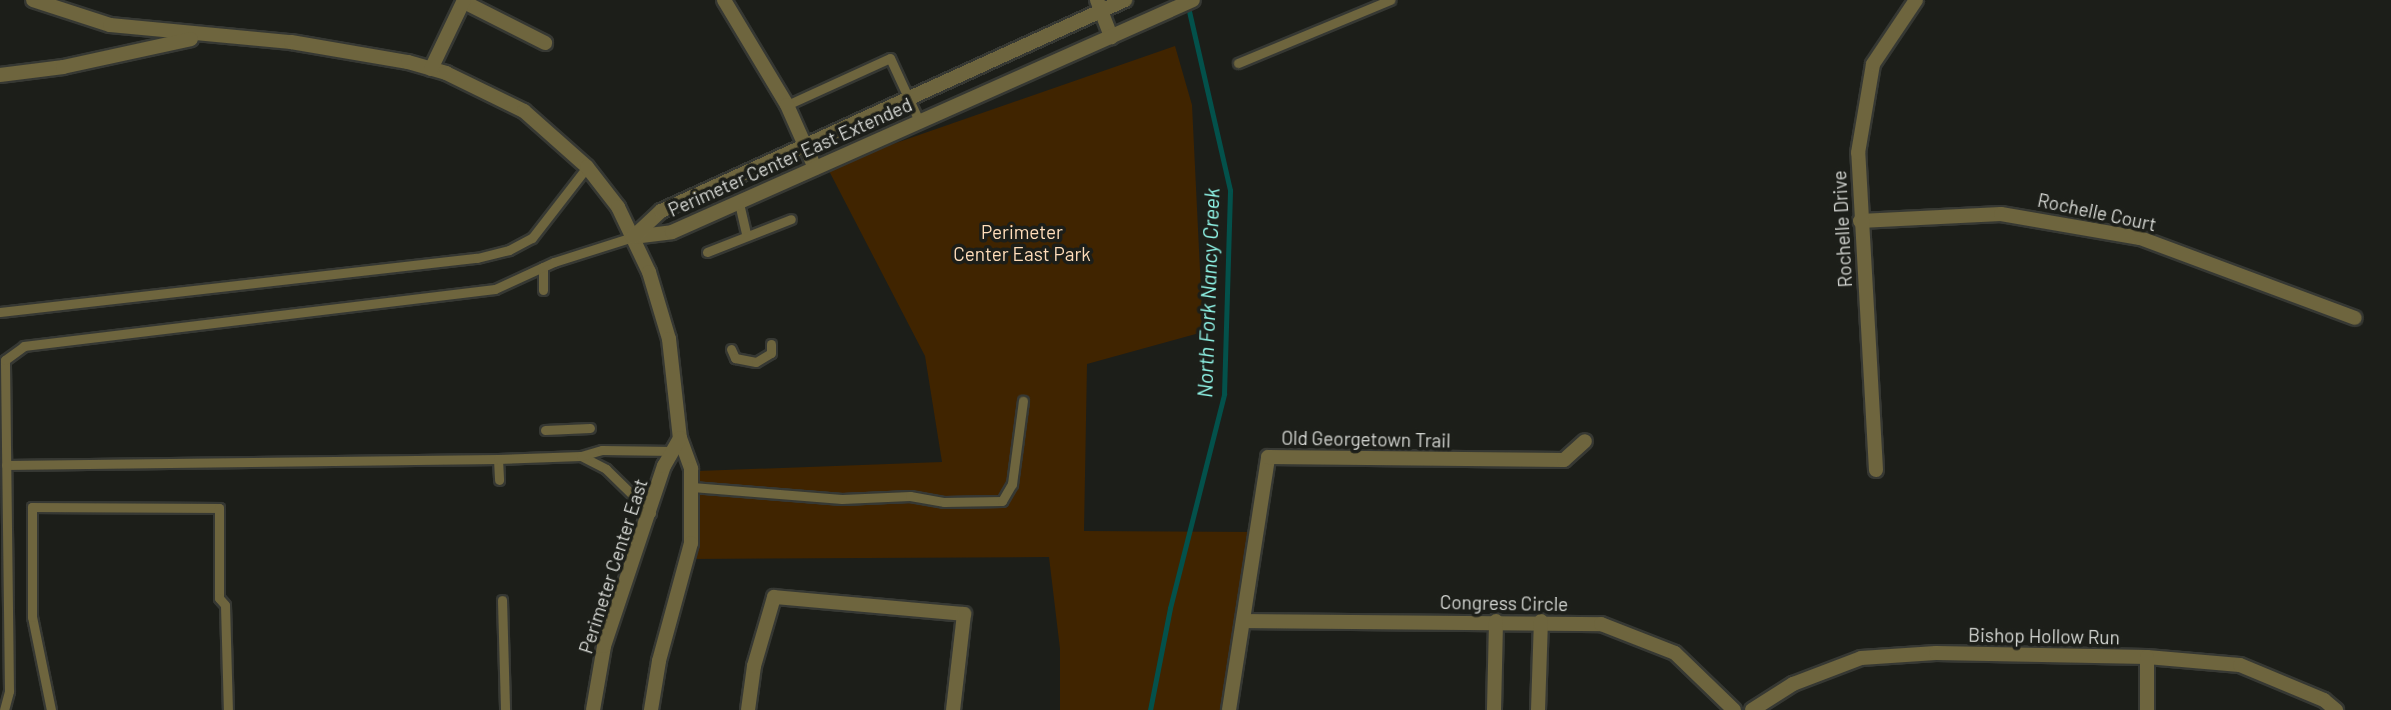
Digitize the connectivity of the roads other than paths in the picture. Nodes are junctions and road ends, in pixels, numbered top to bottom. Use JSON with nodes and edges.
{"nodes":[{"id":1,"x":33,"y":0,"type":"edge"},
{"id":2,"x":724,"y":0,"type":"edge"},
{"id":3,"x":1125,"y":0,"type":"edge"},
{"id":4,"x":1193,"y":0,"type":"edge"},
{"id":5,"x":1916,"y":0,"type":"edge"},
{"id":6,"x":464,"y":1,"type":"edge"},
{"id":7,"x":1386,"y":1,"type":"edge"},
{"id":8,"x":48,"y":4,"type":"edge"},
{"id":9,"x":1099,"y":6,"type":"edge"},
{"id":10,"x":203,"y":36,"type":"junction"},
{"id":11,"x":1111,"y":37,"type":"junction"},
{"id":12,"x":545,"y":43,"type":"dead end"},
{"id":13,"x":1238,"y":63,"type":"dead end"},
{"id":14,"x":431,"y":69,"type":"junction"},
{"id":15,"x":0,"y":75,"type":"edge"},
{"id":16,"x":909,"y":99,"type":"junction"},
{"id":17,"x":788,"y":105,"type":"junction"},
{"id":18,"x":919,"y":121,"type":"junction"},
{"id":19,"x":806,"y":146,"type":"junction"},
{"id":20,"x":587,"y":167,"type":"junction"},
{"id":21,"x":815,"y":168,"type":"junction"},
{"id":22,"x":739,"y":203,"type":"junction"},
{"id":23,"x":791,"y":219,"type":"dead end"},
{"id":24,"x":1860,"y":221,"type":"junction"},
{"id":25,"x":746,"y":234,"type":"junction"},
{"id":26,"x":633,"y":237,"type":"junction"},
{"id":27,"x":707,"y":252,"type":"dead end"},
{"id":28,"x":543,"y":267,"type":"junction"},
{"id":29,"x":543,"y":290,"type":"dead end"},
{"id":30,"x":0,"y":312,"type":"edge"},
{"id":31,"x":2355,"y":318,"type":"dead end"},
{"id":32,"x":771,"y":344,"type":"dead end"},
{"id":33,"x":731,"y":349,"type":"dead end"},
{"id":34,"x":1023,"y":401,"type":"dead end"},
{"id":35,"x":590,"y":428,"type":"dead end"},
{"id":36,"x":545,"y":430,"type":"dead end"},
{"id":37,"x":1585,"y":441,"type":"dead end"},
{"id":38,"x":676,"y":445,"type":"junction"},
{"id":39,"x":581,"y":456,"type":"junction"},
{"id":40,"x":498,"y":459,"type":"junction"},
{"id":41,"x":6,"y":465,"type":"junction"},
{"id":42,"x":1876,"y":470,"type":"dead end"},
{"id":43,"x":499,"y":480,"type":"dead end"},
{"id":44,"x":692,"y":487,"type":"junction"},
{"id":45,"x":651,"y":513,"type":"junction"},
{"id":46,"x":502,"y":600,"type":"dead end"},
{"id":47,"x":1245,"y":621,"type":"junction"},
{"id":48,"x":1496,"y":621,"type":"junction"},
{"id":49,"x":1541,"y":621,"type":"junction"},
{"id":50,"x":2147,"y":657,"type":"junction"},
{"id":51,"x":3,"y":676,"type":"edge"},
{"id":52,"x":4,"y":710,"type":"edge"},
{"id":53,"x":51,"y":710,"type":"edge"},
{"id":54,"x":228,"y":710,"type":"edge"},
{"id":55,"x":505,"y":710,"type":"edge"},
{"id":56,"x":593,"y":710,"type":"edge"},
{"id":57,"x":652,"y":710,"type":"edge"},
{"id":58,"x":748,"y":710,"type":"edge"},
{"id":59,"x":953,"y":710,"type":"edge"},
{"id":60,"x":1229,"y":710,"type":"edge"},
{"id":61,"x":1494,"y":710,"type":"edge"},
{"id":62,"x":1538,"y":710,"type":"edge"},
{"id":63,"x":1734,"y":710,"type":"edge"},
{"id":64,"x":1752,"y":710,"type":"edge"},
{"id":65,"x":2147,"y":710,"type":"edge"},
{"id":66,"x":2336,"y":710,"type":"edge"}],
"edges":[{"from":1,"to":8,"type":"street","name":"Perimeter Center East"},
{"from":2,"to":17,"type":"street"},
{"from":3,"to":9,"type":"street","name":"Perimeter Center East Extended"},
{"from":4,"to":11,"type":"street","name":"Perimeter Center East Extended"},
{"from":5,"to":24,"type":"street","name":"Rochelle Drive"},
{"from":6,"to":12,"type":"street"},
{"from":6,"to":14,"type":"street"},
{"from":7,"to":13,"type":"lane"},
{"from":8,"to":10,"type":"street","name":"Perimeter Center East"},
{"from":9,"to":11,"type":"street"},
{"from":9,"to":16,"type":"street","name":"Perimeter Center East Extended"},
{"from":10,"to":14,"type":"street","name":"Perimeter Center East"},
{"from":10,"to":15,"type":"street","name":"Perimeter Center East"},
{"from":11,"to":18,"type":"street","name":"Perimeter Center East Extended"},
{"from":14,"to":20,"type":"street","name":"Perimeter Center East"},
{"from":16,"to":17,"type":"lane"},
{"from":16,"to":18,"type":"lane"},
{"from":16,"to":19,"type":"street","name":"Perimeter Center East Extended"},
{"from":17,"to":19,"type":"street"},
{"from":18,"to":21,"type":"street","name":"Perimeter Center East Extended"},
{"from":19,"to":21,"type":"street"},
{"from":19,"to":26,"type":"street","name":"Perimeter Center East Extended"},
{"from":20,"to":26,"type":"street","name":"Perimeter Center East"},
{"from":20,"to":30,"type":"lane"},
{"from":21,"to":22,"type":"street","name":"Perimeter Center East Extended"},
{"from":22,"to":25,"type":"lane"},
{"from":22,"to":26,"type":"street","name":"Perimeter Center East Extended"},
{"from":23,"to":25,"type":"lane"},
{"from":24,"to":31,"type":"street","name":"Rochelle Court"},
{"from":24,"to":42,"type":"street","name":"Rochelle Drive"},
{"from":25,"to":27,"type":"lane"},
{"from":26,"to":28,"type":"lane"},
{"from":26,"to":38,"type":"street","name":"Perimeter Center East"},
{"from":28,"to":29,"type":"lane"},
{"from":28,"to":41,"type":"lane"},
{"from":32,"to":33,"type":"lane"},
{"from":34,"to":44,"type":"lane"},
{"from":35,"to":36,"type":"lane"},
{"from":37,"to":47,"type":"street","name":"Old Georgetown Trail"},
{"from":38,"to":39,"type":"lane"},
{"from":38,"to":44,"type":"street","name":"Perimeter Center East"},
{"from":38,"to":45,"type":"street","name":"Perimeter Center East"},
{"from":39,"to":40,"type":"lane"},
{"from":39,"to":45,"type":"lane"},
{"from":40,"to":41,"type":"lane"},
{"from":40,"to":43,"type":"lane"},
{"from":41,"to":51,"type":"lane"},
{"from":44,"to":57,"type":"street","name":"Perimeter Center East"},
{"from":45,"to":56,"type":"street","name":"Perimeter Center East"},
{"from":46,"to":55,"type":"lane"},
{"from":47,"to":48,"type":"street","name":"Congress Circle"},
{"from":47,"to":60,"type":"street","name":"Old Georgetown Trail"},
{"from":48,"to":49,"type":"street","name":"Congress Circle"},
{"from":48,"to":61,"type":"street"},
{"from":49,"to":62,"type":"street"},
{"from":49,"to":63,"type":"street","name":"Congress Circle"},
{"from":50,"to":64,"type":"street","name":"Bishop Hollow Run"},
{"from":50,"to":65,"type":"street"},
{"from":50,"to":66,"type":"street","name":"Bishop Hollow Run"},
{"from":51,"to":52,"type":"lane"},
{"from":53,"to":54,"type":"lane"},
{"from":58,"to":59,"type":"street"}]}
